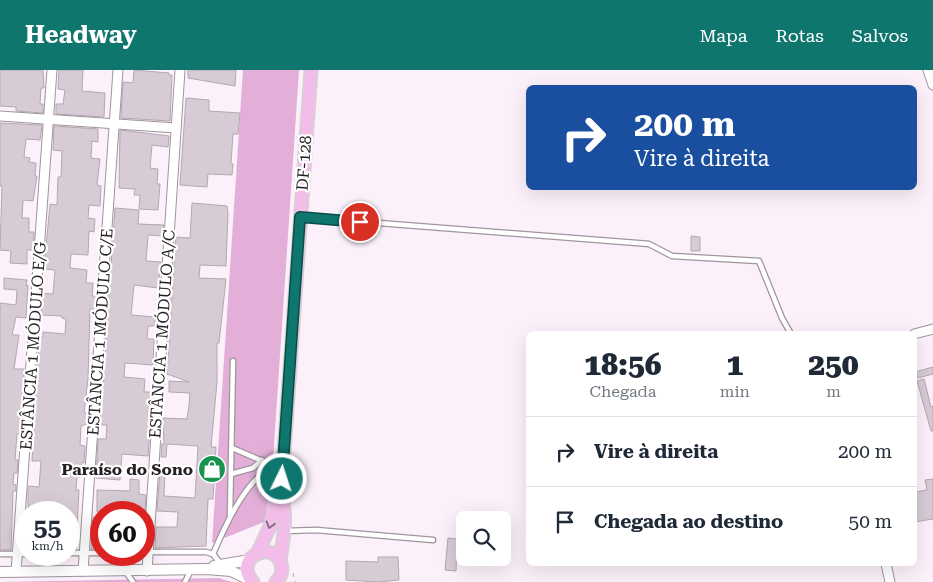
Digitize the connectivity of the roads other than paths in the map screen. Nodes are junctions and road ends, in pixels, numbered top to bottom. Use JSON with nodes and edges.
{"nodes":[{"id":1,"x":52,"y":70,"type":"edge"},
{"id":2,"x":118,"y":70,"type":"edge"},
{"id":3,"x":180,"y":70,"type":"edge"},
{"id":4,"x":311,"y":70,"type":"edge"},
{"id":5,"x":928,"y":70,"type":"edge"},
{"id":6,"x":933,"y":85,"type":"edge"},
{"id":7,"x":0,"y":116,"type":"edge"},
{"id":8,"x":49,"y":120,"type":"junction"},
{"id":9,"x":114,"y":124,"type":"junction"},
{"id":10,"x":176,"y":128,"type":"junction"},
{"id":11,"x":300,"y":217,"type":"junction"},
{"id":12,"x":933,"y":328,"type":"edge"},
{"id":13,"x":789,"y":331,"type":"edge"},
{"id":14,"x":917,"y":333,"type":"edge"},
{"id":15,"x":232,"y":361,"type":"dead end"},
{"id":16,"x":232,"y":448,"type":"junction"},
{"id":17,"x":262,"y":460,"type":"junction"},
{"id":18,"x":277,"y":464,"type":"junction"},
{"id":19,"x":231,"y":474,"type":"junction"},
{"id":20,"x":281,"y":495,"type":"junction"},
{"id":21,"x":25,"y":501,"type":"edge"},
{"id":22,"x":150,"y":501,"type":"edge"},
{"id":23,"x":230,"y":514,"type":"junction"},
{"id":24,"x":284,"y":531,"type":"junction"},
{"id":25,"x":433,"y":540,"type":"dead end"},
{"id":26,"x":155,"y":552,"type":"edge"},
{"id":27,"x":80,"y":553,"type":"edge"},
{"id":28,"x":84,"y":553,"type":"junction"},
{"id":29,"x":90,"y":553,"type":"edge"},
{"id":30,"x":0,"y":554,"type":"edge"},
{"id":31,"x":15,"y":554,"type":"edge"},
{"id":32,"x":213,"y":554,"type":"junction"},
{"id":33,"x":253,"y":557,"type":"junction"},
{"id":34,"x":280,"y":561,"type":"junction"},
{"id":35,"x":221,"y":564,"type":"junction"},
{"id":36,"x":18,"y":566,"type":"edge"},
{"id":37,"x":147,"y":566,"type":"edge"},
{"id":38,"x":887,"y":566,"type":"edge"},
{"id":39,"x":191,"y":569,"type":"junction"},
{"id":40,"x":206,"y":569,"type":"junction"},
{"id":41,"x":147,"y":570,"type":"junction"},
{"id":42,"x":83,"y":571,"type":"junction"},
{"id":43,"x":125,"y":571,"type":"junction"},
{"id":44,"x":0,"y":572,"type":"edge"},
{"id":45,"x":16,"y":572,"type":"junction"},
{"id":46,"x":252,"y":581,"type":"edge"},
{"id":47,"x":133,"y":582,"type":"edge"},
{"id":48,"x":185,"y":582,"type":"edge"},
{"id":49,"x":276,"y":582,"type":"edge"},
{"id":50,"x":883,"y":582,"type":"edge"},
{"id":51,"x":890,"y":582,"type":"edge"}],
"edges":[{"from":1,"to":8,"type":"street","name":"ESTÂNCIA 1 MÓDULO E/G"},
{"from":2,"to":9,"type":"street","name":"ESTÂNCIA 1 MÓDULO C/E"},
{"from":3,"to":10,"type":"street","name":"ESTÂNCIA 1 MÓDULO A/C"},
{"from":4,"to":11,"type":"main road","name":"DF-128","number":"DF-128"},
{"from":5,"to":6,"type":"street"},
{"from":7,"to":8,"type":"street"},
{"from":8,"to":9,"type":"street"},
{"from":8,"to":21,"type":"street","name":"ESTÂNCIA 1 MÓDULO E/G"},
{"from":9,"to":10,"type":"street"},
{"from":9,"to":28,"type":"street","name":"ESTÂNCIA 1 MÓDULO C/E"},
{"from":10,"to":22,"type":"street","name":"ESTÂNCIA 1 MÓDULO A/C"},
{"from":11,"to":13,"type":"lane"},
{"from":11,"to":18,"type":"main road","name":"DF-128","number":"DF-128"},
{"from":12,"to":14,"type":"street"},
{"from":15,"to":16,"type":"lane"},
{"from":16,"to":17,"type":"lane"},
{"from":16,"to":19,"type":"lane"},
{"from":17,"to":18,"type":"lane"},
{"from":17,"to":19,"type":"lane"},
{"from":18,"to":20,"type":"main road","name":"DF-128","number":"DF-128"},
{"from":18,"to":23,"type":"lane"},
{"from":19,"to":23,"type":"lane"},
{"from":20,"to":24,"type":"main road","name":"DF-128","number":"DF-128"},
{"from":20,"to":33,"type":"main road","name":"DF-128","number":"DF-128","one_way":true},
{"from":23,"to":32,"type":"lane"},
{"from":24,"to":25,"type":"lane"},
{"from":24,"to":34,"type":"main road","name":"DF-128","number":"DF-128"},
{"from":26,"to":32,"type":"lane"},
{"from":27,"to":28,"type":"lane"},
{"from":28,"to":29,"type":"lane"},
{"from":28,"to":42,"type":"street","name":"ESTÂNCIA 1 MÓDULO C/E"},
{"from":30,"to":31,"type":"lane"},
{"from":32,"to":35,"type":"lane"},
{"from":33,"to":34,"type":"main road"},
{"from":33,"to":35,"type":"street"},
{"from":33,"to":46,"type":"main road"},
{"from":34,"to":49,"type":"main road","number":"DF-128"},
{"from":35,"to":40,"type":"street"},
{"from":36,"to":45,"type":"street","name":"ESTÂNCIA 1 MÓDULO E/G"},
{"from":37,"to":41,"type":"street","name":"ESTÂNCIA 1 MÓDULO A/C"},
{"from":38,"to":50,"type":"street"},
{"from":38,"to":51,"type":"street"},
{"from":39,"to":40,"type":"street"},
{"from":39,"to":41,"type":"street"},
{"from":39,"to":48,"type":"lane"},
{"from":40,"to":46,"type":"street"},
{"from":41,"to":43,"type":"street"},
{"from":42,"to":43,"type":"street"},
{"from":42,"to":45,"type":"street"},
{"from":43,"to":47,"type":"lane"},
{"from":44,"to":45,"type":"street"}]}
